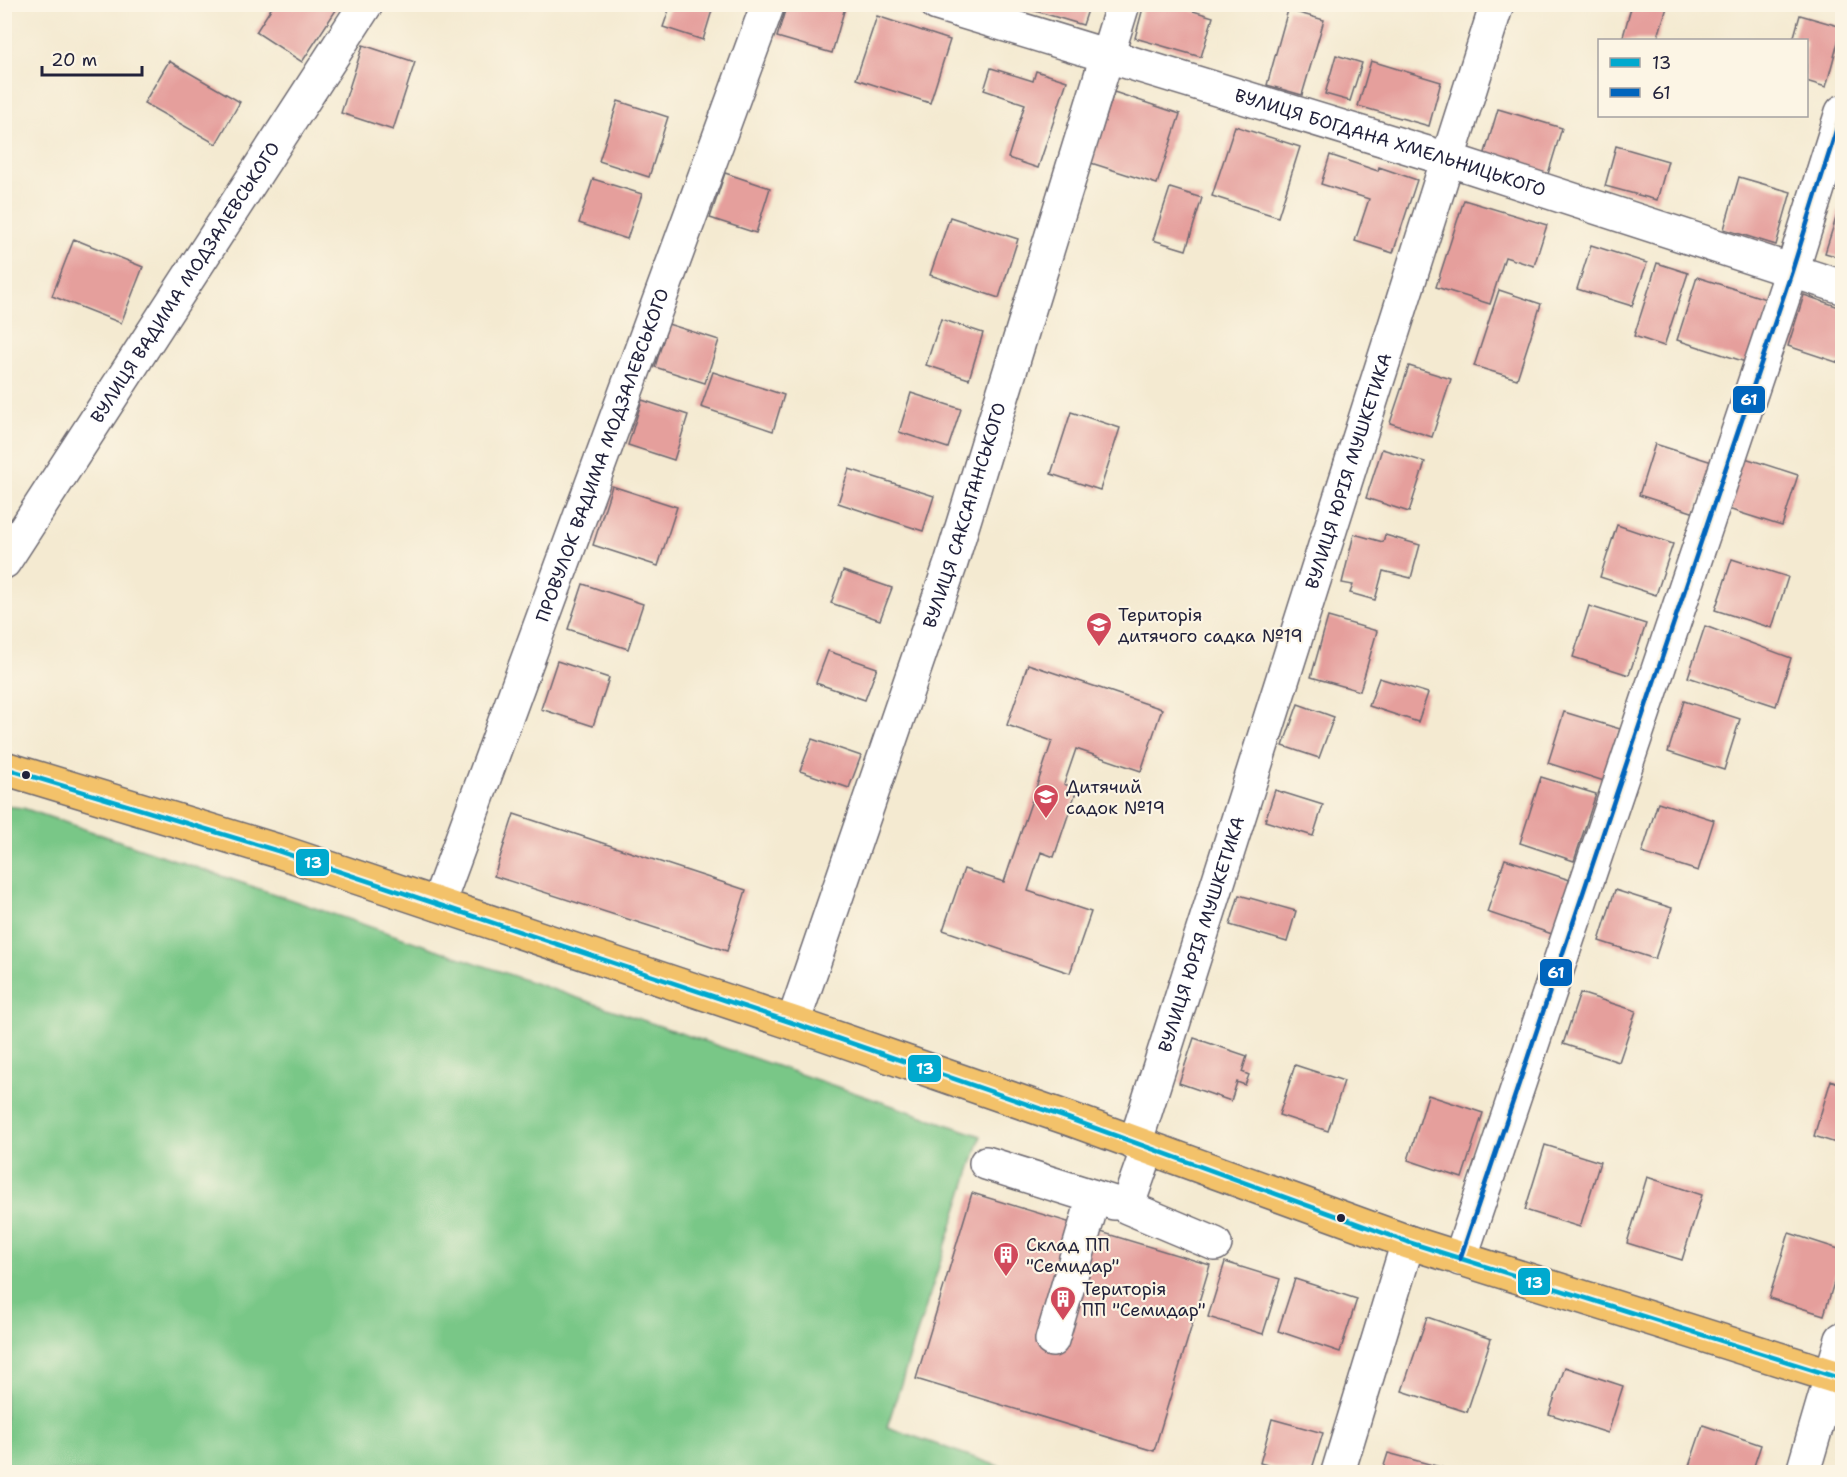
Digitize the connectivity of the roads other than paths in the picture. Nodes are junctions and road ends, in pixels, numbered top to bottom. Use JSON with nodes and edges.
{"nodes":[{"id":1,"x":366,"y":4,"type":"edge"},
{"id":2,"x":768,"y":4,"type":"edge"},
{"id":3,"x":937,"y":4,"type":"edge"},
{"id":4,"x":1123,"y":4,"type":"edge"},
{"id":5,"x":1497,"y":4,"type":"edge"},
{"id":6,"x":1107,"y":56,"type":"junction"},
{"id":7,"x":1842,"y":112,"type":"edge"},
{"id":8,"x":1447,"y":159,"type":"junction"},
{"id":9,"x":1792,"y":271,"type":"junction"},
{"id":10,"x":1842,"y":287,"type":"edge"},
{"id":11,"x":4,"y":562,"type":"edge"},
{"id":12,"x":4,"y":768,"type":"edge"},
{"id":13,"x":438,"y":904,"type":"junction"},
{"id":14,"x":793,"y":1023,"type":"junction"},
{"id":15,"x":1142,"y":1146,"type":"junction"},
{"id":16,"x":986,"y":1163,"type":"dead end"},
{"id":17,"x":1094,"y":1197,"type":"junction"},
{"id":18,"x":1127,"y":1207,"type":"junction"},
{"id":19,"x":1408,"y":1242,"type":"junction"},
{"id":20,"x":1215,"y":1244,"type":"dead end"},
{"id":21,"x":1460,"y":1259,"type":"junction"},
{"id":22,"x":1052,"y":1340,"type":"dead end"},
{"id":23,"x":1842,"y":1340,"type":"edge"},
{"id":24,"x":1837,"y":1377,"type":"edge"},
{"id":25,"x":1338,"y":1473,"type":"edge"},
{"id":26,"x":1803,"y":1473,"type":"edge"}],
"edges":[{"from":1,"to":11,"type":"street","name":"ВУЛИЦЯ ВАДИМА МОДЗАЛЕВСЬКОГО"},
{"from":2,"to":13,"type":"street","name":"ПРОВУЛОК ВАДИМА МОДЗАЛЕВСЬКОГО"},
{"from":3,"to":6,"type":"street","name":"ВУЛИЦЯ БОГДАНА ХМЕЛЬНИЦЬКОГО"},
{"from":4,"to":6,"type":"street","name":"ВУЛИЦЯ САКСАГАНСЬКОГО"},
{"from":5,"to":8,"type":"street","name":"ВУЛИЦЯ ЮРІЯ МУШКЕТИКА"},
{"from":6,"to":8,"type":"street","name":"ВУЛИЦЯ БОГДАНА ХМЕЛЬНИЦЬКОГО"},
{"from":6,"to":14,"type":"street","name":"ВУЛИЦЯ САКСАГАНСЬКОГО"},
{"from":7,"to":9,"type":"street"},
{"from":8,"to":9,"type":"street","name":"ВУЛИЦЯ БОГДАНА ХМЕЛЬНИЦЬКОГО"},
{"from":8,"to":15,"type":"street","name":"ВУЛИЦЯ ЮРІЯ МУШКЕТИКА"},
{"from":9,"to":10,"type":"street","name":"ВУЛИЦЯ БОГДАНА ХМЕЛЬНИЦЬКОГО"},
{"from":9,"to":21,"type":"street"},
{"from":12,"to":13,"type":"main road"},
{"from":13,"to":14,"type":"main road"},
{"from":14,"to":15,"type":"main road"},
{"from":15,"to":18,"type":"street","name":"ВУЛИЦЯ ЮРІЯ МУШКЕТИКА"},
{"from":15,"to":19,"type":"main road"},
{"from":16,"to":17,"type":"street"},
{"from":17,"to":18,"type":"street"},
{"from":17,"to":22,"type":"street"},
{"from":18,"to":20,"type":"street"},
{"from":19,"to":21,"type":"main road"},
{"from":19,"to":25,"type":"street"},
{"from":21,"to":24,"type":"main road"},
{"from":23,"to":24,"type":"street"},
{"from":24,"to":26,"type":"street"}]}
